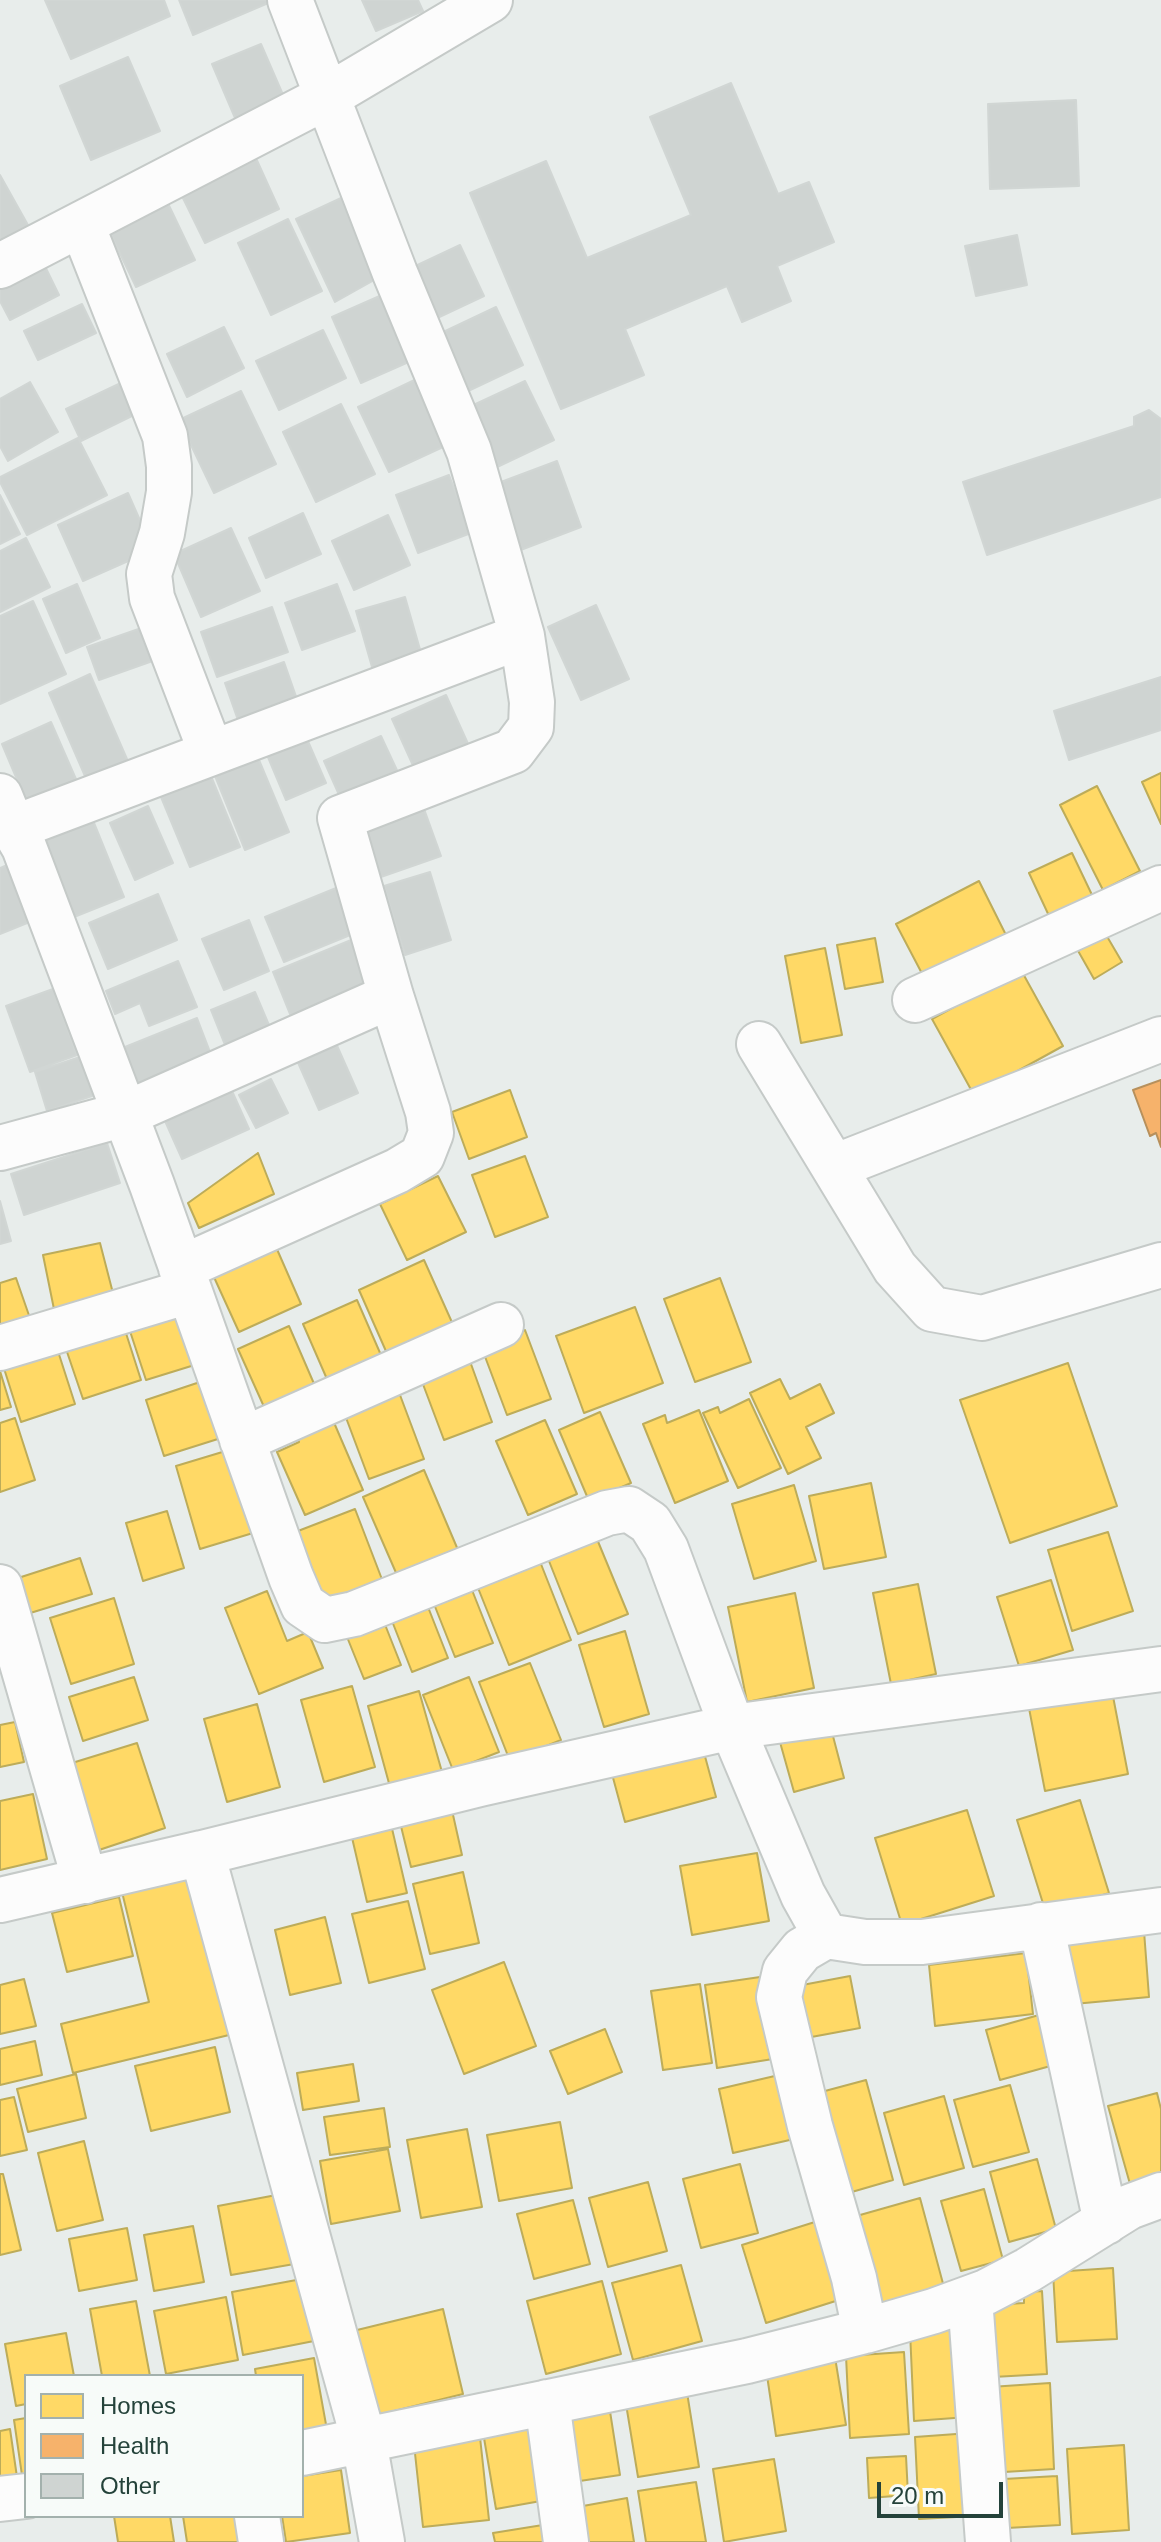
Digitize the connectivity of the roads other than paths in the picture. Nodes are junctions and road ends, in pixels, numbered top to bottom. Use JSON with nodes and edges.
{"nodes":[{"id":1,"x":290,"y":0,"type":"edge"},
{"id":2,"x":490,"y":0,"type":"edge"},
{"id":3,"x":328,"y":96,"type":"junction"},
{"id":4,"x":82,"y":225,"type":"junction"},
{"id":5,"x":0,"y":266,"type":"edge"},
{"id":6,"x":522,"y":636,"type":"junction"},
{"id":7,"x":211,"y":752,"type":"junction"},
{"id":8,"x":9,"y":832,"type":"edge"},
{"id":9,"x":1161,"y":888,"type":"edge"},
{"id":10,"x":391,"y":996,"type":"junction"},
{"id":11,"x":915,"y":1000,"type":"dead end"},
{"id":12,"x":1161,"y":1039,"type":"edge"},
{"id":13,"x":759,"y":1044,"type":"dead end"},
{"id":14,"x":125,"y":1114,"type":"junction"},
{"id":15,"x":0,"y":1148,"type":"edge"},
{"id":16,"x":834,"y":1167,"type":"junction"},
{"id":17,"x":1161,"y":1265,"type":"edge"},
{"id":18,"x":185,"y":1280,"type":"junction"},
{"id":19,"x":501,"y":1325,"type":"dead end"},
{"id":20,"x":0,"y":1348,"type":"edge"},
{"id":21,"x":242,"y":1440,"type":"junction"},
{"id":22,"x":0,"y":1587,"type":"edge"},
{"id":23,"x":1161,"y":1669,"type":"edge"},
{"id":24,"x":732,"y":1727,"type":"junction"},
{"id":25,"x":202,"y":1853,"type":"junction"},
{"id":26,"x":85,"y":1881,"type":"junction"},
{"id":27,"x":0,"y":1900,"type":"edge"},
{"id":28,"x":1161,"y":1910,"type":"edge"},
{"id":29,"x":1041,"y":1925,"type":"junction"},
{"id":30,"x":826,"y":1936,"type":"junction"},
{"id":31,"x":1161,"y":2195,"type":"edge"},
{"id":32,"x":1106,"y":2222,"type":"junction"},
{"id":33,"x":970,"y":2298,"type":"junction"},
{"id":34,"x":865,"y":2331,"type":"junction"},
{"id":35,"x":547,"y":2402,"type":"junction"},
{"id":36,"x":364,"y":2441,"type":"junction"},
{"id":37,"x":304,"y":2453,"type":"edge"},
{"id":38,"x":24,"y":2496,"type":"edge"},
{"id":39,"x":0,"y":2499,"type":"edge"},
{"id":40,"x":257,"y":2518,"type":"edge"},
{"id":41,"x":261,"y":2542,"type":"edge"},
{"id":42,"x":382,"y":2542,"type":"edge"},
{"id":43,"x":566,"y":2542,"type":"edge"},
{"id":44,"x":988,"y":2542,"type":"edge"}],
"edges":[{"from":1,"to":3,"type":"street"},
{"from":2,"to":3,"type":"street"},
{"from":3,"to":4,"type":"street"},
{"from":3,"to":6,"type":"street"},
{"from":4,"to":5,"type":"street"},
{"from":4,"to":7,"type":"street"},
{"from":6,"to":7,"type":"street"},
{"from":6,"to":10,"type":"street"},
{"from":7,"to":8,"type":"street"},
{"from":8,"to":14,"type":"street"},
{"from":9,"to":11,"type":"street"},
{"from":10,"to":14,"type":"street"},
{"from":10,"to":18,"type":"street"},
{"from":12,"to":16,"type":"street"},
{"from":13,"to":16,"type":"street"},
{"from":14,"to":15,"type":"street"},
{"from":14,"to":18,"type":"street"},
{"from":16,"to":17,"type":"street"},
{"from":18,"to":20,"type":"street"},
{"from":18,"to":21,"type":"street"},
{"from":19,"to":21,"type":"street"},
{"from":21,"to":24,"type":"street"},
{"from":22,"to":26,"type":"street"},
{"from":23,"to":24,"type":"street"},
{"from":24,"to":25,"type":"street"},
{"from":24,"to":30,"type":"street"},
{"from":25,"to":26,"type":"street"},
{"from":25,"to":36,"type":"street"},
{"from":26,"to":27,"type":"street"},
{"from":28,"to":29,"type":"street"},
{"from":29,"to":30,"type":"street"},
{"from":29,"to":32,"type":"street"},
{"from":30,"to":34,"type":"street"},
{"from":31,"to":32,"type":"street"},
{"from":32,"to":33,"type":"street"},
{"from":33,"to":34,"type":"street"},
{"from":33,"to":44,"type":"street"},
{"from":34,"to":35,"type":"street"},
{"from":35,"to":36,"type":"street"},
{"from":35,"to":43,"type":"street"},
{"from":36,"to":37,"type":"street"},
{"from":36,"to":42,"type":"street"},
{"from":38,"to":39,"type":"street"},
{"from":40,"to":41,"type":"street"}]}
